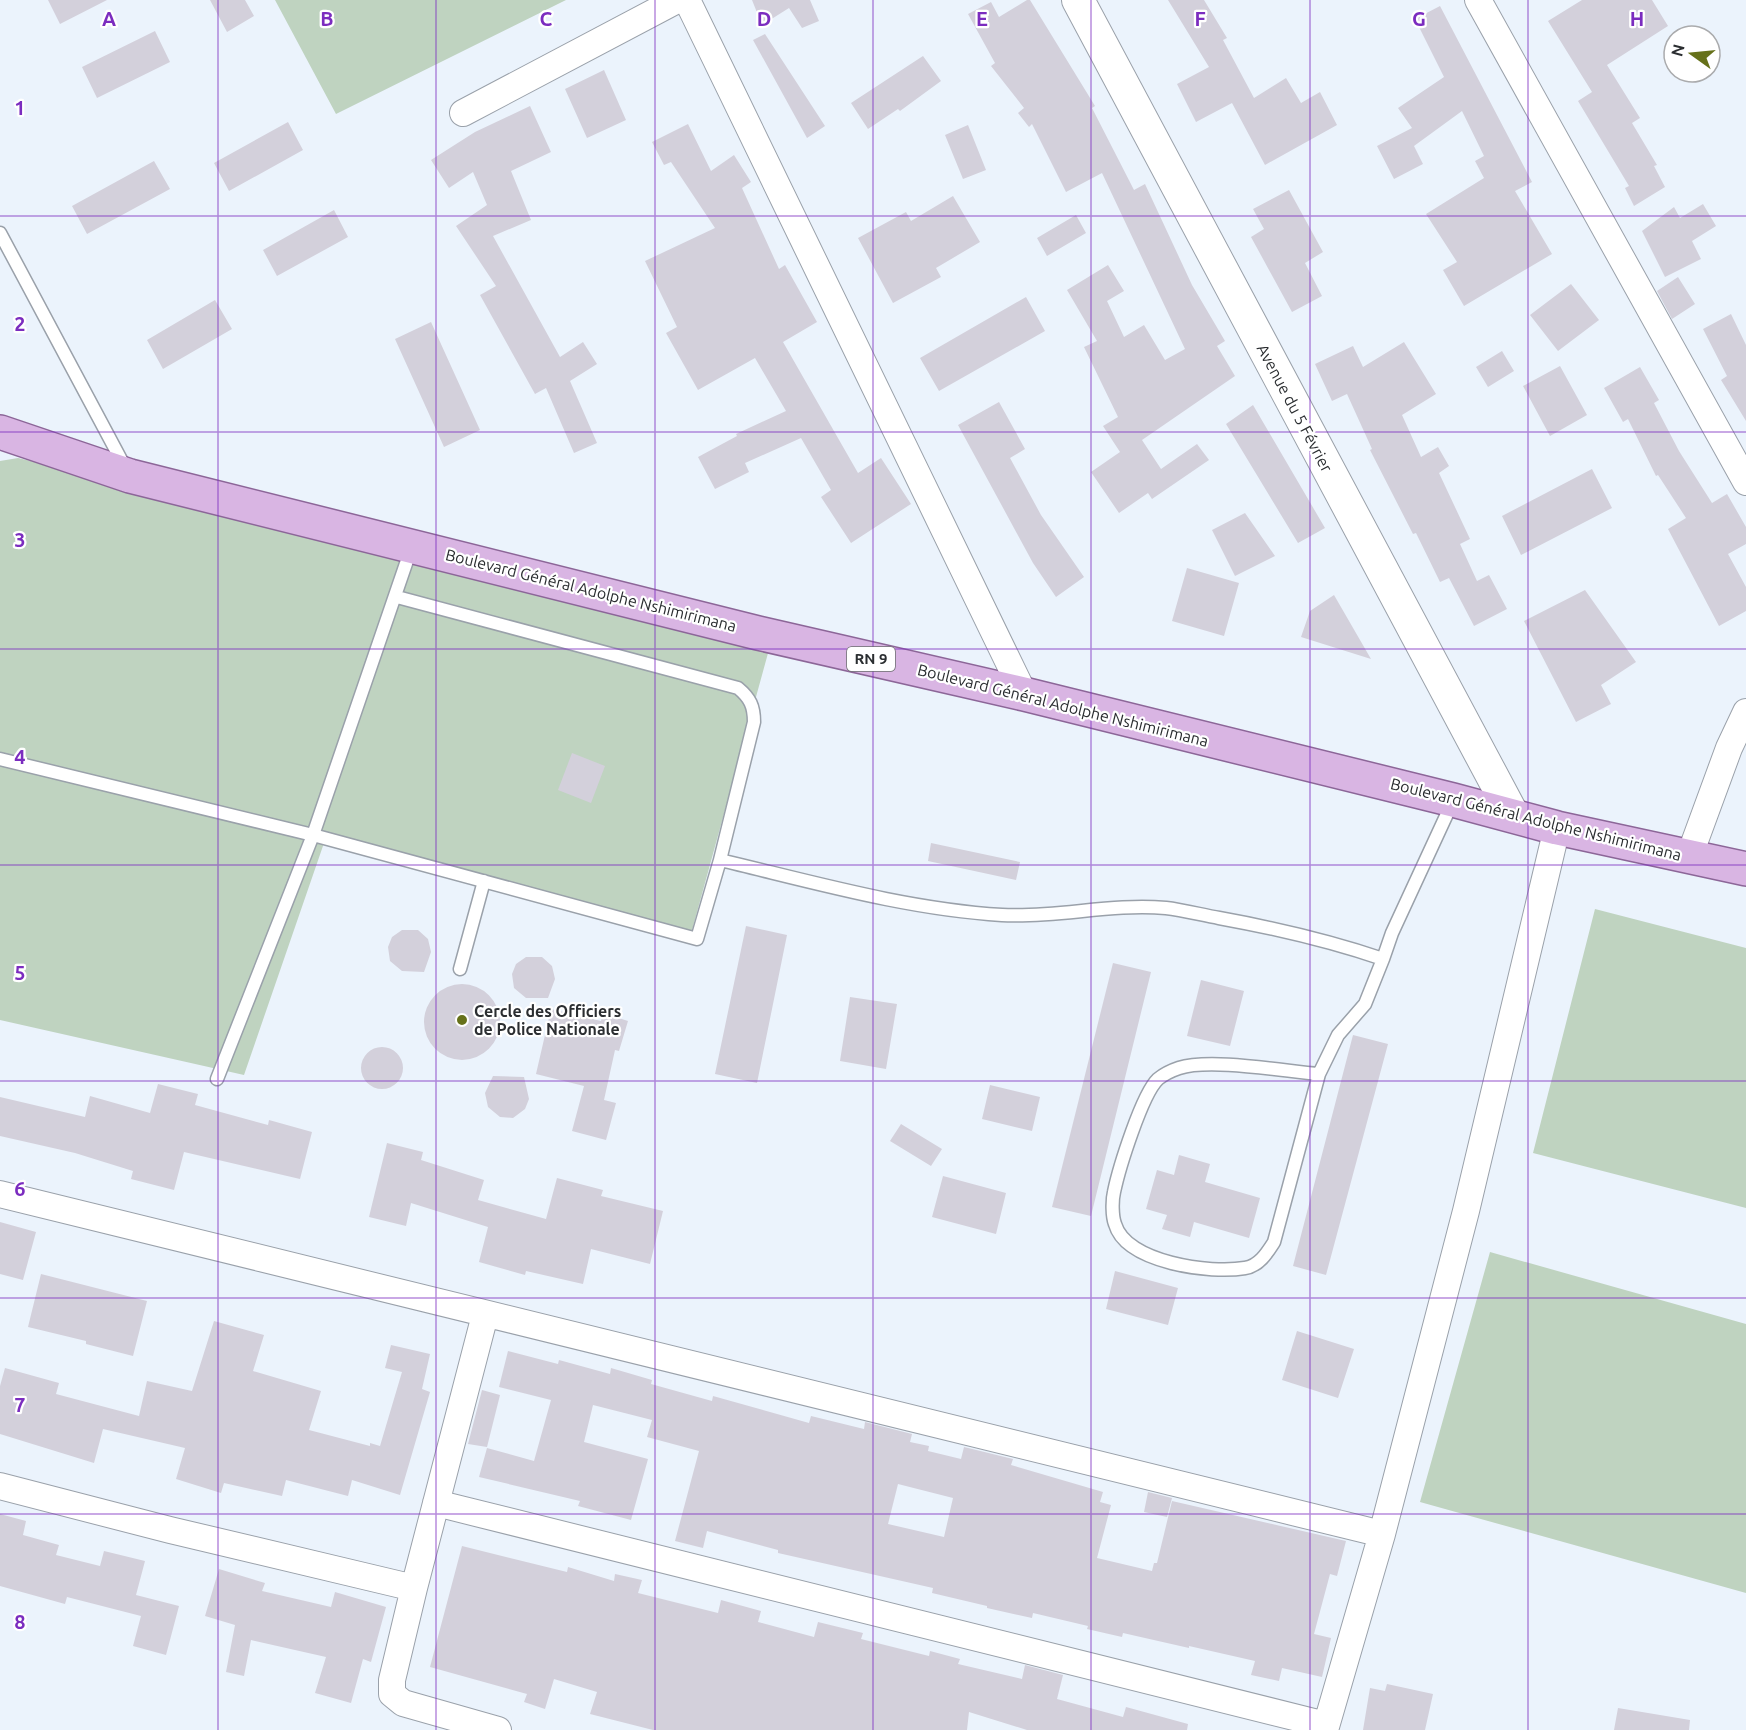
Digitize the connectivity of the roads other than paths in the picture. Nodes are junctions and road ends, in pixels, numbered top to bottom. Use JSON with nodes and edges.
{"nodes":[{"id":1,"x":677,"y":0,"type":"edge"},
{"id":2,"x":687,"y":0,"type":"edge"},
{"id":3,"x":1078,"y":0,"type":"edge"},
{"id":4,"x":1478,"y":0,"type":"edge"},
{"id":5,"x":463,"y":113,"type":"dead end"},
{"id":6,"x":0,"y":233,"type":"edge"},
{"id":7,"x":0,"y":432,"type":"edge"},
{"id":8,"x":130,"y":476,"type":"junction"},
{"id":9,"x":1746,"y":482,"type":"edge"},
{"id":10,"x":412,"y":545,"type":"junction"},
{"id":11,"x":397,"y":597,"type":"junction"},
{"id":12,"x":1024,"y":694,"type":"junction"},
{"id":13,"x":1746,"y":712,"type":"edge"},
{"id":14,"x":0,"y":759,"type":"edge"},
{"id":15,"x":1453,"y":800,"type":"junction"},
{"id":16,"x":1513,"y":815,"type":"junction"},
{"id":17,"x":1557,"y":828,"type":"junction"},
{"id":18,"x":313,"y":835,"type":"junction"},
{"id":19,"x":1689,"y":857,"type":"junction"},
{"id":20,"x":720,"y":860,"type":"junction"},
{"id":21,"x":1746,"y":869,"type":"edge"},
{"id":22,"x":484,"y":881,"type":"junction"},
{"id":23,"x":1383,"y":959,"type":"junction"},
{"id":24,"x":460,"y":969,"type":"dead end"},
{"id":25,"x":1319,"y":1074,"type":"junction"},
{"id":26,"x":217,"y":1079,"type":"dead end"},
{"id":27,"x":0,"y":1194,"type":"edge"},
{"id":28,"x":485,"y":1315,"type":"junction"},
{"id":29,"x":0,"y":1486,"type":"edge"},
{"id":30,"x":436,"y":1503,"type":"junction"},
{"id":31,"x":1382,"y":1534,"type":"junction"},
{"id":32,"x":414,"y":1588,"type":"junction"},
{"id":33,"x":1325,"y":1727,"type":"edge"},
{"id":34,"x":498,"y":1730,"type":"edge"}],
"edges":[{"from":1,"to":5,"type":"street"},
{"from":2,"to":12,"type":"street"},
{"from":3,"to":16,"type":"street","name":"Avenue du 5 Février"},
{"from":4,"to":9,"type":"street"},
{"from":6,"to":8,"type":"lane"},
{"from":7,"to":8,"type":"main road","name":"Boulevard Général Adolphe Nshimirimana","number":"RN 9"},
{"from":8,"to":10,"type":"main road","name":"Boulevard Général Adolphe Nshimirimana","number":"RN 9"},
{"from":10,"to":11,"type":"lane"},
{"from":10,"to":12,"type":"main road","name":"Boulevard Général Adolphe Nshimirimana","number":"RN 9"},
{"from":11,"to":18,"type":"lane"},
{"from":11,"to":20,"type":"lane"},
{"from":12,"to":15,"type":"main road","name":"Boulevard Général Adolphe Nshimirimana","number":"RN 9"},
{"from":13,"to":19,"type":"street"},
{"from":14,"to":18,"type":"lane"},
{"from":15,"to":16,"type":"main road","name":"Boulevard Général Adolphe Nshimirimana","number":"RN 9"},
{"from":15,"to":23,"type":"lane"},
{"from":16,"to":17,"type":"main road","name":"Boulevard Général Adolphe Nshimirimana","number":"RN 9"},
{"from":17,"to":19,"type":"main road","name":"Boulevard Général Adolphe Nshimirimana","number":"RN 9"},
{"from":17,"to":31,"type":"street"},
{"from":18,"to":22,"type":"lane"},
{"from":18,"to":26,"type":"lane"},
{"from":19,"to":21,"type":"main road","name":"Boulevard Général Adolphe Nshimirimana","number":"RN 9"},
{"from":20,"to":22,"type":"lane"},
{"from":20,"to":23,"type":"lane"},
{"from":22,"to":24,"type":"lane"},
{"from":23,"to":25,"type":"lane"},
{"from":25,"to":25,"type":"lane"},
{"from":27,"to":28,"type":"street"},
{"from":28,"to":30,"type":"street"},
{"from":28,"to":31,"type":"street"},
{"from":29,"to":32,"type":"street"},
{"from":30,"to":32,"type":"street"},
{"from":30,"to":33,"type":"street"},
{"from":31,"to":33,"type":"street"},
{"from":32,"to":34,"type":"street"}]}
